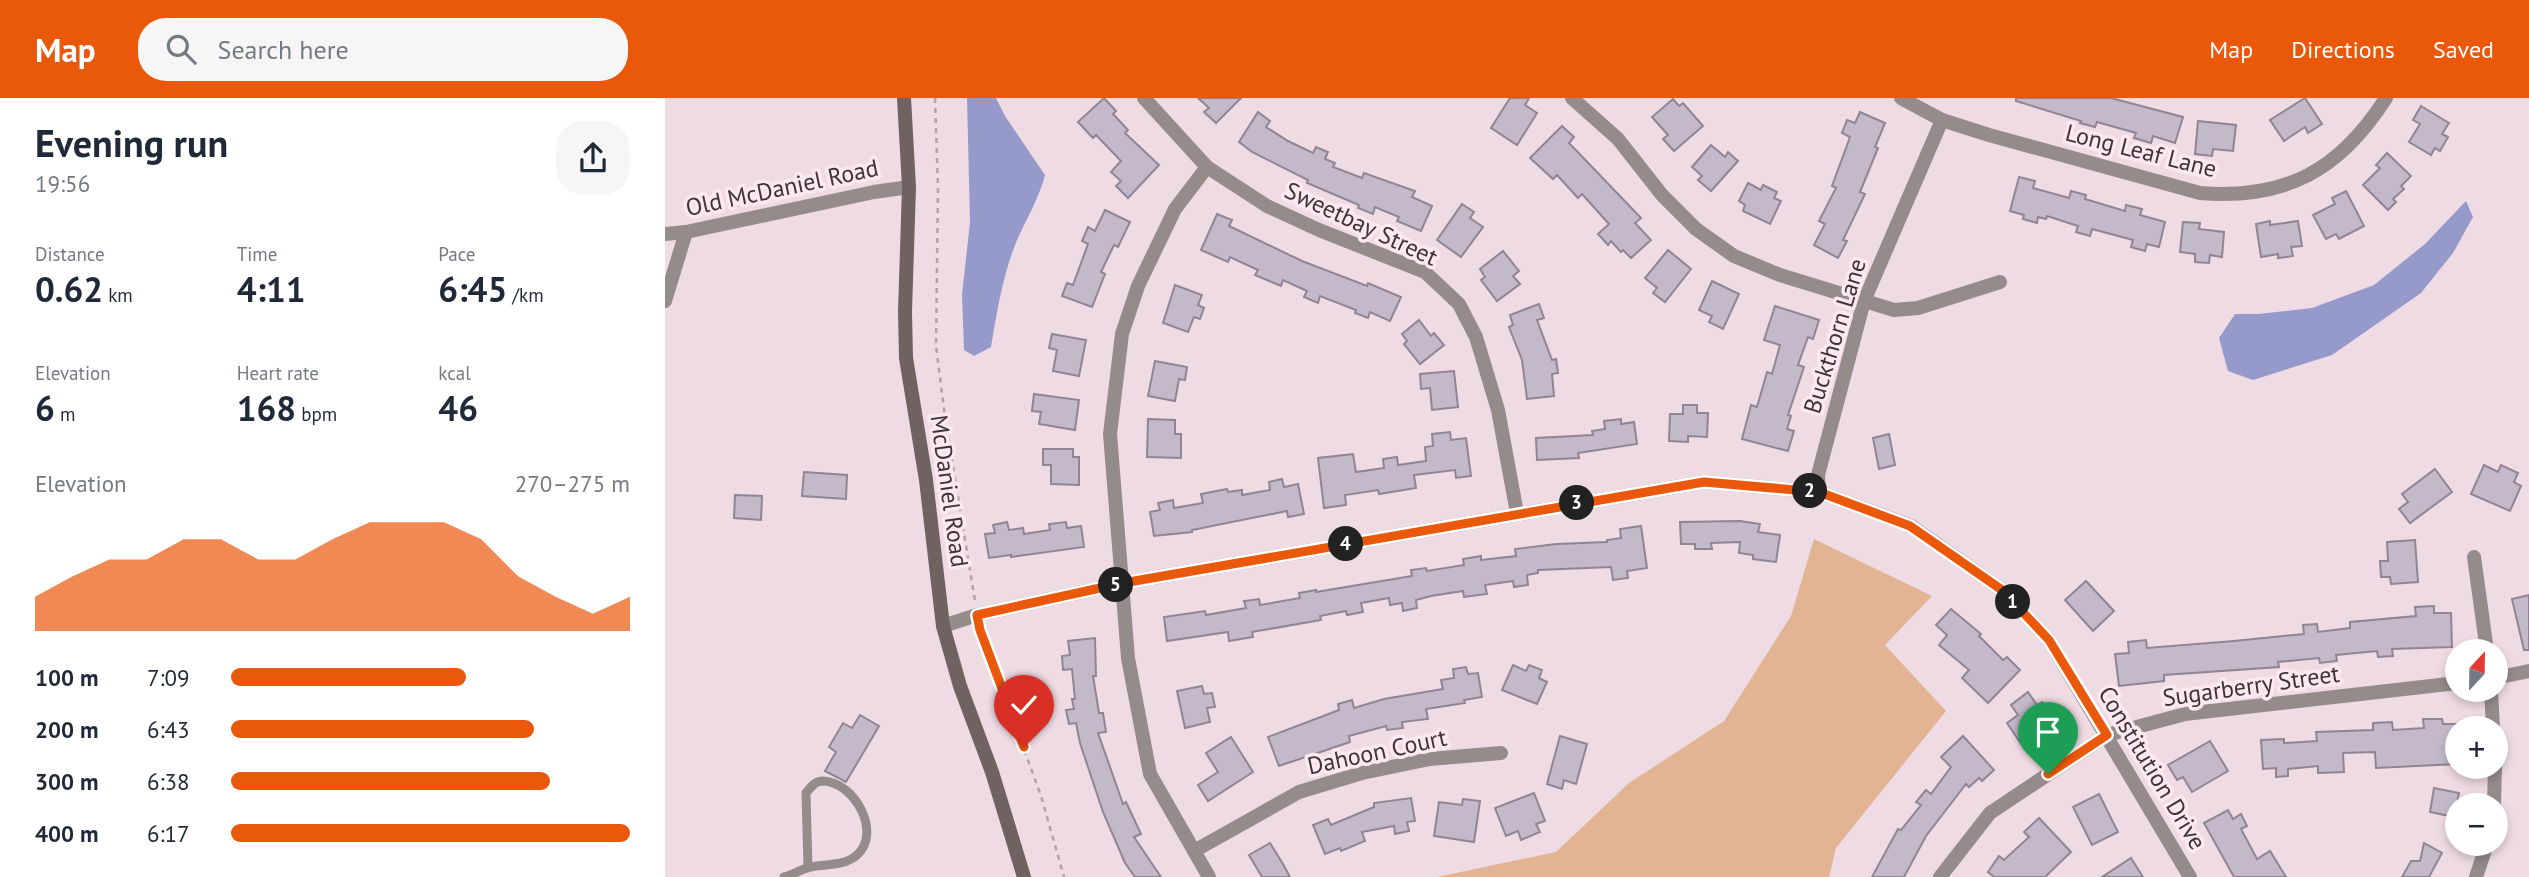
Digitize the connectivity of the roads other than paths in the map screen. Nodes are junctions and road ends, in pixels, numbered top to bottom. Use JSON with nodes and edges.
{"nodes":[{"id":1,"x":904,"y":98,"type":"edge"},
{"id":2,"x":1144,"y":98,"type":"edge"},
{"id":3,"x":1572,"y":98,"type":"edge"},
{"id":4,"x":1901,"y":98,"type":"edge"},
{"id":5,"x":2386,"y":98,"type":"edge"},
{"id":6,"x":1942,"y":120,"type":"junction"},
{"id":7,"x":1207,"y":167,"type":"junction"},
{"id":8,"x":909,"y":187,"type":"junction"},
{"id":9,"x":686,"y":232,"type":"junction"},
{"id":10,"x":665,"y":234,"type":"edge"},
{"id":11,"x":2000,"y":282,"type":"dead end"},
{"id":12,"x":665,"y":301,"type":"edge"},
{"id":13,"x":1864,"y":301,"type":"junction"},
{"id":14,"x":1819,"y":492,"type":"junction"},
{"id":15,"x":1517,"y":513,"type":"junction"},
{"id":16,"x":2474,"y":557,"type":"dead end"},
{"id":17,"x":1123,"y":583,"type":"junction"},
{"id":18,"x":943,"y":626,"type":"junction"},
{"id":19,"x":2485,"y":639,"type":"edge"},
{"id":20,"x":2529,"y":671,"type":"edge"},
{"id":21,"x":2508,"y":675,"type":"edge"},
{"id":22,"x":2445,"y":684,"type":"edge"},
{"id":23,"x":2107,"y":735,"type":"junction"},
{"id":24,"x":1501,"y":753,"type":"dead end"},
{"id":25,"x":1194,"y":851,"type":"junction"},
{"id":26,"x":2483,"y":856,"type":"edge"},
{"id":27,"x":807,"y":868,"type":"junction"},
{"id":28,"x":784,"y":877,"type":"edge"},
{"id":29,"x":1024,"y":877,"type":"edge"},
{"id":30,"x":1209,"y":877,"type":"edge"},
{"id":31,"x":1940,"y":877,"type":"edge"},
{"id":32,"x":2190,"y":877,"type":"edge"},
{"id":33,"x":2476,"y":877,"type":"edge"}],
"edges":[{"from":1,"to":8,"type":"main road","name":"McDaniel Road"},
{"from":2,"to":7,"type":"street","name":"Sweetbay Street"},
{"from":3,"to":13,"type":"street"},
{"from":4,"to":6,"type":"street","name":"Long Leaf Lane"},
{"from":5,"to":6,"type":"street","name":"Long Leaf Lane"},
{"from":6,"to":13,"type":"street","name":"Buckthorn Lane"},
{"from":7,"to":15,"type":"street","name":"Sweetbay Street"},
{"from":7,"to":17,"type":"street"},
{"from":8,"to":9,"type":"street","name":"Old McDaniel Road"},
{"from":8,"to":18,"type":"main road","name":"McDaniel Road"},
{"from":9,"to":10,"type":"street","name":"Old McDaniel Road"},
{"from":9,"to":12,"type":"street"},
{"from":11,"to":13,"type":"street"},
{"from":13,"to":14,"type":"street","name":"Buckthorn Lane"},
{"from":14,"to":15,"type":"street","name":"Constitution Drive"},
{"from":14,"to":23,"type":"street","name":"Constitution Drive"},
{"from":15,"to":17,"type":"street","name":"Constitution Drive"},
{"from":16,"to":19,"type":"street"},
{"from":17,"to":18,"type":"street","name":"Constitution Drive"},
{"from":17,"to":25,"type":"street"},
{"from":18,"to":29,"type":"main road","name":"McDaniel Road"},
{"from":20,"to":21,"type":"street"},
{"from":22,"to":23,"type":"street","name":"Sugarberry Street"},
{"from":23,"to":31,"type":"street","name":"Sugarberry Street"},
{"from":23,"to":32,"type":"street","name":"Constitution Drive"},
{"from":24,"to":25,"type":"street","name":"Dahoon Court"},
{"from":25,"to":30,"type":"street"},
{"from":26,"to":33,"type":"street"},
{"from":27,"to":27,"type":"lane"},
{"from":27,"to":28,"type":"lane"}]}
